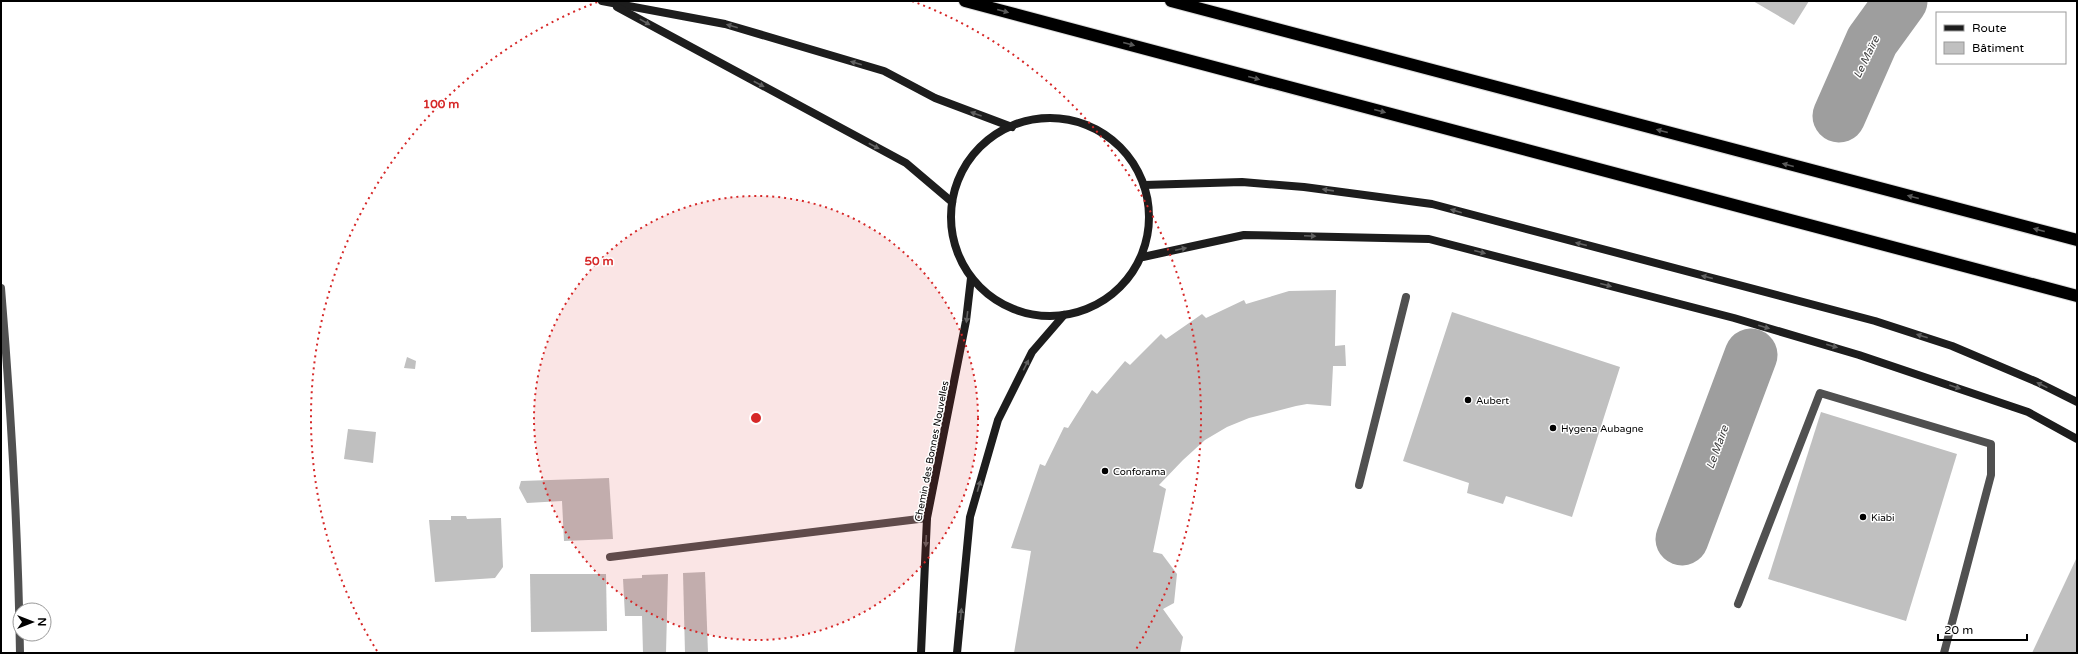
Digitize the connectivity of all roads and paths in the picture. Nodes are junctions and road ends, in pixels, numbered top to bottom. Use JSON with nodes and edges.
{"nodes":[{"id":1,"x":602,"y":1,"type":"edge"},
{"id":2,"x":965,"y":1,"type":"edge"},
{"id":3,"x":1171,"y":1,"type":"edge"},
{"id":4,"x":611,"y":4,"type":"junction"},
{"id":5,"x":1012,"y":127,"type":"junction"},
{"id":6,"x":1144,"y":185,"type":"junction"},
{"id":7,"x":952,"y":202,"type":"junction"},
{"id":8,"x":2077,"y":240,"type":"edge"},
{"id":9,"x":1143,"y":257,"type":"junction"},
{"id":10,"x":971,"y":278,"type":"junction"},
{"id":11,"x":1,"y":288,"type":"edge"},
{"id":12,"x":2077,"y":296,"type":"edge"},
{"id":13,"x":1406,"y":297,"type":"dead end"},
{"id":14,"x":1064,"y":315,"type":"junction"},
{"id":15,"x":2077,"y":402,"type":"edge"},
{"id":16,"x":2077,"y":439,"type":"edge"},
{"id":17,"x":1359,"y":485,"type":"dead end"},
{"id":18,"x":927,"y":518,"type":"junction"},
{"id":19,"x":610,"y":557,"type":"dead end"},
{"id":20,"x":1738,"y":604,"type":"dead end"},
{"id":21,"x":20,"y":653,"type":"edge"},
{"id":22,"x":921,"y":653,"type":"edge"},
{"id":23,"x":957,"y":653,"type":"edge"},
{"id":24,"x":1944,"y":653,"type":"edge"}],
"edges":[{"from":1,"to":4,"type":"main road"},
{"from":2,"to":12,"type":"highway","one_way":true},
{"from":8,"to":3,"type":"highway","one_way":true},
{"from":5,"to":4,"type":"main road","one_way":true},
{"from":4,"to":7,"type":"main road","one_way":true},
{"from":5,"to":6,"type":"main road"},
{"from":5,"to":7,"type":"main road"},
{"from":6,"to":9,"type":"main road"},
{"from":15,"to":6,"type":"main road","one_way":true},
{"from":7,"to":10,"type":"main road"},
{"from":9,"to":14,"type":"main road"},
{"from":9,"to":16,"type":"main road","one_way":true},
{"from":10,"to":14,"type":"main road"},
{"from":10,"to":18,"type":"main road","name":"Chemin des Bonnes Nouvelles","one_way":true},
{"from":11,"to":21,"type":"street"},
{"from":13,"to":17,"type":"street"},
{"from":23,"to":14,"type":"main road","one_way":true},
{"from":18,"to":19,"type":"street"},
{"from":18,"to":22,"type":"main road","name":"Chemin des Bonnes Nouvelles","one_way":true},
{"from":20,"to":24,"type":"street"}]}
